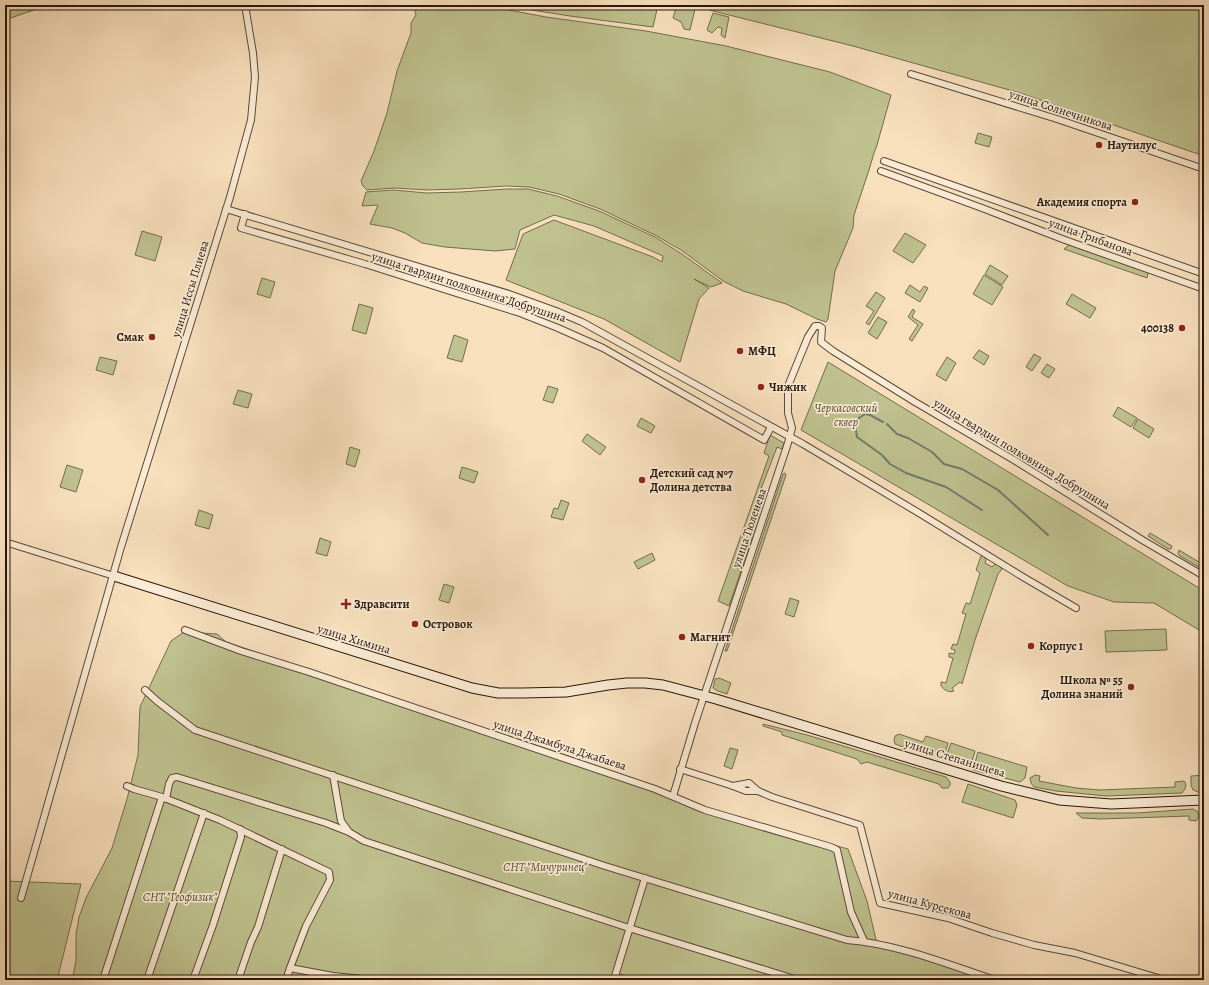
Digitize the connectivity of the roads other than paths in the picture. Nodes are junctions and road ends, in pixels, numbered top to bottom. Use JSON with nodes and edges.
{"nodes":[{"id":1,"x":245,"y":5,"type":"edge"},
{"id":2,"x":910,"y":74,"type":"dead end"},
{"id":3,"x":884,"y":161,"type":"dead end"},
{"id":4,"x":1204,"y":169,"type":"edge"},
{"id":5,"x":881,"y":171,"type":"dead end"},
{"id":6,"x":226,"y":209,"type":"junction"},
{"id":7,"x":245,"y":214,"type":"junction"},
{"id":8,"x":1204,"y":274,"type":"edge"},
{"id":9,"x":1204,"y":289,"type":"edge"},
{"id":10,"x":830,"y":349,"type":"joint"},
{"id":11,"x":771,"y":427,"type":"junction"},
{"id":12,"x":790,"y":437,"type":"junction"},
{"id":13,"x":5,"y":542,"type":"edge"},
{"id":14,"x":114,"y":576,"type":"junction"},
{"id":15,"x":1204,"y":576,"type":"edge"},
{"id":16,"x":1076,"y":608,"type":"dead end"},
{"id":17,"x":186,"y":630,"type":"dead end"},
{"id":18,"x":145,"y":690,"type":"dead end"},
{"id":19,"x":705,"y":696,"type":"junction"},
{"id":20,"x":680,"y":769,"type":"junction"},
{"id":21,"x":333,"y":775,"type":"junction"},
{"id":22,"x":127,"y":786,"type":"dead end"},
{"id":23,"x":673,"y":796,"type":"junction"},
{"id":24,"x":164,"y":798,"type":"junction"},
{"id":25,"x":1204,"y":800,"type":"edge"},
{"id":26,"x":204,"y":813,"type":"junction"},
{"id":27,"x":240,"y":829,"type":"junction"},
{"id":28,"x":350,"y":832,"type":"junction"},
{"id":29,"x":282,"y":849,"type":"junction"},
{"id":30,"x":645,"y":878,"type":"junction"},
{"id":31,"x":21,"y":898,"type":"dead end"},
{"id":32,"x":629,"y":928,"type":"junction"},
{"id":33,"x":864,"y":941,"type":"junction"},
{"id":34,"x":290,"y":968,"type":"junction"},
{"id":35,"x":103,"y":980,"type":"edge"},
{"id":36,"x":147,"y":980,"type":"edge"},
{"id":37,"x":192,"y":980,"type":"edge"},
{"id":38,"x":238,"y":980,"type":"edge"},
{"id":39,"x":286,"y":980,"type":"edge"},
{"id":40,"x":373,"y":980,"type":"edge"},
{"id":41,"x":626,"y":980,"type":"edge"},
{"id":42,"x":798,"y":980,"type":"edge"},
{"id":43,"x":995,"y":980,"type":"edge"},
{"id":44,"x":1165,"y":980,"type":"edge"}],
"edges":[{"from":1,"to":6,"type":"street","name":"улица Иссы Плиева"},
{"from":2,"to":4,"type":"street","name":"улица Солнечникова"},
{"from":3,"to":8,"type":"street","name":"улица Грибанова"},
{"from":5,"to":9,"type":"street","name":"улица Грибанова"},
{"from":6,"to":7,"type":"street","name":"улица гвардии полковника Добрушина"},
{"from":6,"to":14,"type":"street","name":"улица Иссы Плиева"},
{"from":7,"to":11,"type":"street","name":"улица гвардии полковника Добрушина"},
{"from":7,"to":11,"type":"street","name":"улица гвардии полковника Добрушина"},
{"from":10,"to":12,"type":"street","name":"улица Тюленева"},
{"from":10,"to":15,"type":"street","name":"улица гвардии полковника Добрушина"},
{"from":11,"to":12,"type":"street","name":"улица гвардии полковника Добрушина"},
{"from":12,"to":16,"type":"street","name":"улица гвардии полковника Добрушина"},
{"from":12,"to":19,"type":"street","name":"улица Тюленева"},
{"from":13,"to":14,"type":"street","name":"улица Химина"},
{"from":14,"to":19,"type":"street","name":"улица Химина"},
{"from":14,"to":31,"type":"street","name":"улица Иссы Плиева"},
{"from":17,"to":23,"type":"street","name":"улица Джамбула Джабаева"},
{"from":18,"to":21,"type":"street"},
{"from":19,"to":20,"type":"street","name":"улица Тюленева"},
{"from":19,"to":25,"type":"street","name":"улица Степанищева"},
{"from":20,"to":23,"type":"street","name":"улица Тюленева"},
{"from":20,"to":44,"type":"street","name":"улица Курсекова"},
{"from":21,"to":28,"type":"street"},
{"from":21,"to":30,"type":"street"},
{"from":22,"to":24,"type":"street"},
{"from":23,"to":33,"type":"street","name":"улица Джамбула Джабаева"},
{"from":24,"to":26,"type":"street"},
{"from":24,"to":28,"type":"street"},
{"from":24,"to":35,"type":"street"},
{"from":26,"to":27,"type":"street"},
{"from":26,"to":36,"type":"street"},
{"from":27,"to":29,"type":"street"},
{"from":27,"to":37,"type":"street"},
{"from":28,"to":32,"type":"street"},
{"from":29,"to":34,"type":"street"},
{"from":29,"to":38,"type":"street"},
{"from":30,"to":32,"type":"street"},
{"from":30,"to":33,"type":"street"},
{"from":32,"to":41,"type":"street"},
{"from":32,"to":42,"type":"street"},
{"from":33,"to":43,"type":"street"},
{"from":34,"to":39,"type":"street"},
{"from":34,"to":40,"type":"street"}]}
